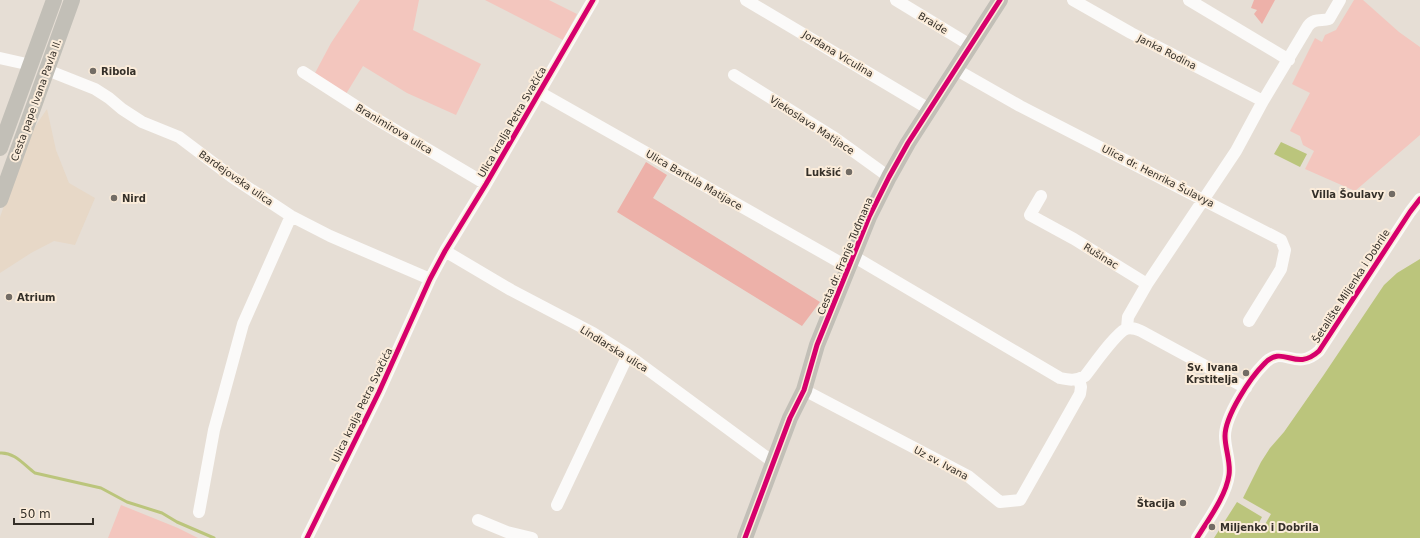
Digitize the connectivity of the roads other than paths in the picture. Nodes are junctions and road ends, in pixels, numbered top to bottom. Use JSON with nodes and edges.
{"nodes":[{"id":1,"x":54,"y":0,"type":"edge"},
{"id":2,"x":72,"y":0,"type":"edge"},
{"id":3,"x":593,"y":0,"type":"edge"},
{"id":4,"x":746,"y":0,"type":"edge"},
{"id":5,"x":896,"y":0,"type":"edge"},
{"id":6,"x":1000,"y":0,"type":"edge"},
{"id":7,"x":1074,"y":0,"type":"edge"},
{"id":8,"x":1189,"y":0,"type":"edge"},
{"id":9,"x":1340,"y":0,"type":"edge"},
{"id":10,"x":970,"y":45,"type":"junction"},
{"id":11,"x":0,"y":58,"type":"edge"},
{"id":12,"x":1288,"y":60,"type":"junction"},
{"id":13,"x":31,"y":65,"type":"junction"},
{"id":14,"x":955,"y":69,"type":"junction"},
{"id":15,"x":47,"y":70,"type":"junction"},
{"id":16,"x":303,"y":72,"type":"dead end"},
{"id":17,"x":734,"y":75,"type":"dead end"},
{"id":18,"x":539,"y":92,"type":"junction"},
{"id":19,"x":1263,"y":101,"type":"junction"},
{"id":20,"x":929,"y":109,"type":"junction"},
{"id":21,"x":0,"y":148,"type":"edge"},
{"id":22,"x":889,"y":177,"type":"junction"},
{"id":23,"x":486,"y":184,"type":"junction"},
{"id":24,"x":1041,"y":196,"type":"dead end"},
{"id":25,"x":1420,"y":199,"type":"edge"},
{"id":26,"x":0,"y":200,"type":"edge"},
{"id":27,"x":1203,"y":200,"type":"junction"},
{"id":28,"x":291,"y":216,"type":"junction"},
{"id":29,"x":445,"y":251,"type":"junction"},
{"id":30,"x":850,"y":262,"type":"junction"},
{"id":31,"x":430,"y":280,"type":"junction"},
{"id":32,"x":1147,"y":284,"type":"junction"},
{"id":33,"x":1249,"y":320,"type":"dead end"},
{"id":34,"x":1127,"y":328,"type":"junction"},
{"id":35,"x":628,"y":355,"type":"junction"},
{"id":36,"x":1079,"y":380,"type":"junction"},
{"id":37,"x":1246,"y":388,"type":"junction"},
{"id":38,"x":804,"y":390,"type":"junction"},
{"id":39,"x":773,"y":462,"type":"junction"},
{"id":40,"x":557,"y":506,"type":"dead end"},
{"id":41,"x":199,"y":512,"type":"dead end"},
{"id":42,"x":478,"y":520,"type":"dead end"},
{"id":43,"x":308,"y":538,"type":"edge"},
{"id":44,"x":532,"y":538,"type":"edge"},
{"id":45,"x":745,"y":538,"type":"edge"},
{"id":46,"x":1197,"y":538,"type":"edge"}],
"edges":[{"from":1,"to":13,"type":"main road","name":"Cesta pape Ivana Pavla II."},
{"from":2,"to":15,"type":"main road","name":"Cesta pape Ivana Pavla II."},
{"from":3,"to":18,"type":"street","name":"Ulica kralja Petra Svačića"},
{"from":4,"to":20,"type":"street","name":"Jordana Viculina"},
{"from":5,"to":10,"type":"street","name":"Braide"},
{"from":6,"to":10,"type":"main road","name":"Cesta dr. Franje Tuđmana"},
{"from":7,"to":19,"type":"street","name":"Janka Rodina"},
{"from":8,"to":12,"type":"street"},
{"from":9,"to":12,"type":"street"},
{"from":10,"to":14,"type":"main road","name":"Cesta dr. Franje Tuđmana"},
{"from":11,"to":13,"type":"street"},
{"from":12,"to":19,"type":"street"},
{"from":13,"to":21,"type":"main road","name":"Cesta pape Ivana Pavla II."},
{"from":14,"to":20,"type":"main road","name":"Cesta dr. Franje Tuđmana"},
{"from":14,"to":27,"type":"street","name":"Ulica dr. Henrika Šulavya"},
{"from":15,"to":26,"type":"main road","name":"Cesta pape Ivana Pavla II."},
{"from":15,"to":28,"type":"street","name":"Bardejovska ulica"},
{"from":16,"to":23,"type":"street","name":"Branimirova ulica"},
{"from":17,"to":22,"type":"street","name":"Vjekoslava Matijace"},
{"from":18,"to":23,"type":"street","name":"Ulica kralja Petra Svačića"},
{"from":18,"to":30,"type":"street","name":"Ulica Bartula Matijace"},
{"from":19,"to":27,"type":"street"},
{"from":20,"to":22,"type":"main road","name":"Cesta dr. Franje Tuđmana"},
{"from":22,"to":30,"type":"main road","name":"Cesta dr. Franje Tuđmana"},
{"from":23,"to":29,"type":"street","name":"Ulica kralja Petra Svačića"},
{"from":24,"to":32,"type":"street","name":"Rušinac"},
{"from":25,"to":37,"type":"street","name":"Šetalište Miljenka i Dobrile"},
{"from":27,"to":32,"type":"street"},
{"from":27,"to":33,"type":"street","name":"Ulica dr. Henrika Šulavya"},
{"from":28,"to":31,"type":"street","name":"Bardejovska ulica"},
{"from":28,"to":41,"type":"street"},
{"from":29,"to":31,"type":"street"},
{"from":29,"to":35,"type":"street","name":"Lindlarska ulica"},
{"from":30,"to":36,"type":"street"},
{"from":30,"to":38,"type":"main road","name":"Cesta dr. Franje Tuđmana"},
{"from":31,"to":43,"type":"street","name":"Ulica kralja Petra Svačića"},
{"from":32,"to":34,"type":"street"},
{"from":34,"to":36,"type":"street"},
{"from":34,"to":37,"type":"street"},
{"from":35,"to":39,"type":"street","name":"Lindlarska ulica"},
{"from":35,"to":40,"type":"street"},
{"from":36,"to":38,"type":"street","name":"Uz sv. Ivana"},
{"from":37,"to":46,"type":"street","name":"Šetalište Miljenka i Dobrile"},
{"from":38,"to":39,"type":"main road","name":"Cesta dr. Franje Tuđmana"},
{"from":39,"to":45,"type":"main road","name":"Cesta dr. Franje Tuđmana"},
{"from":42,"to":44,"type":"street"}]}
